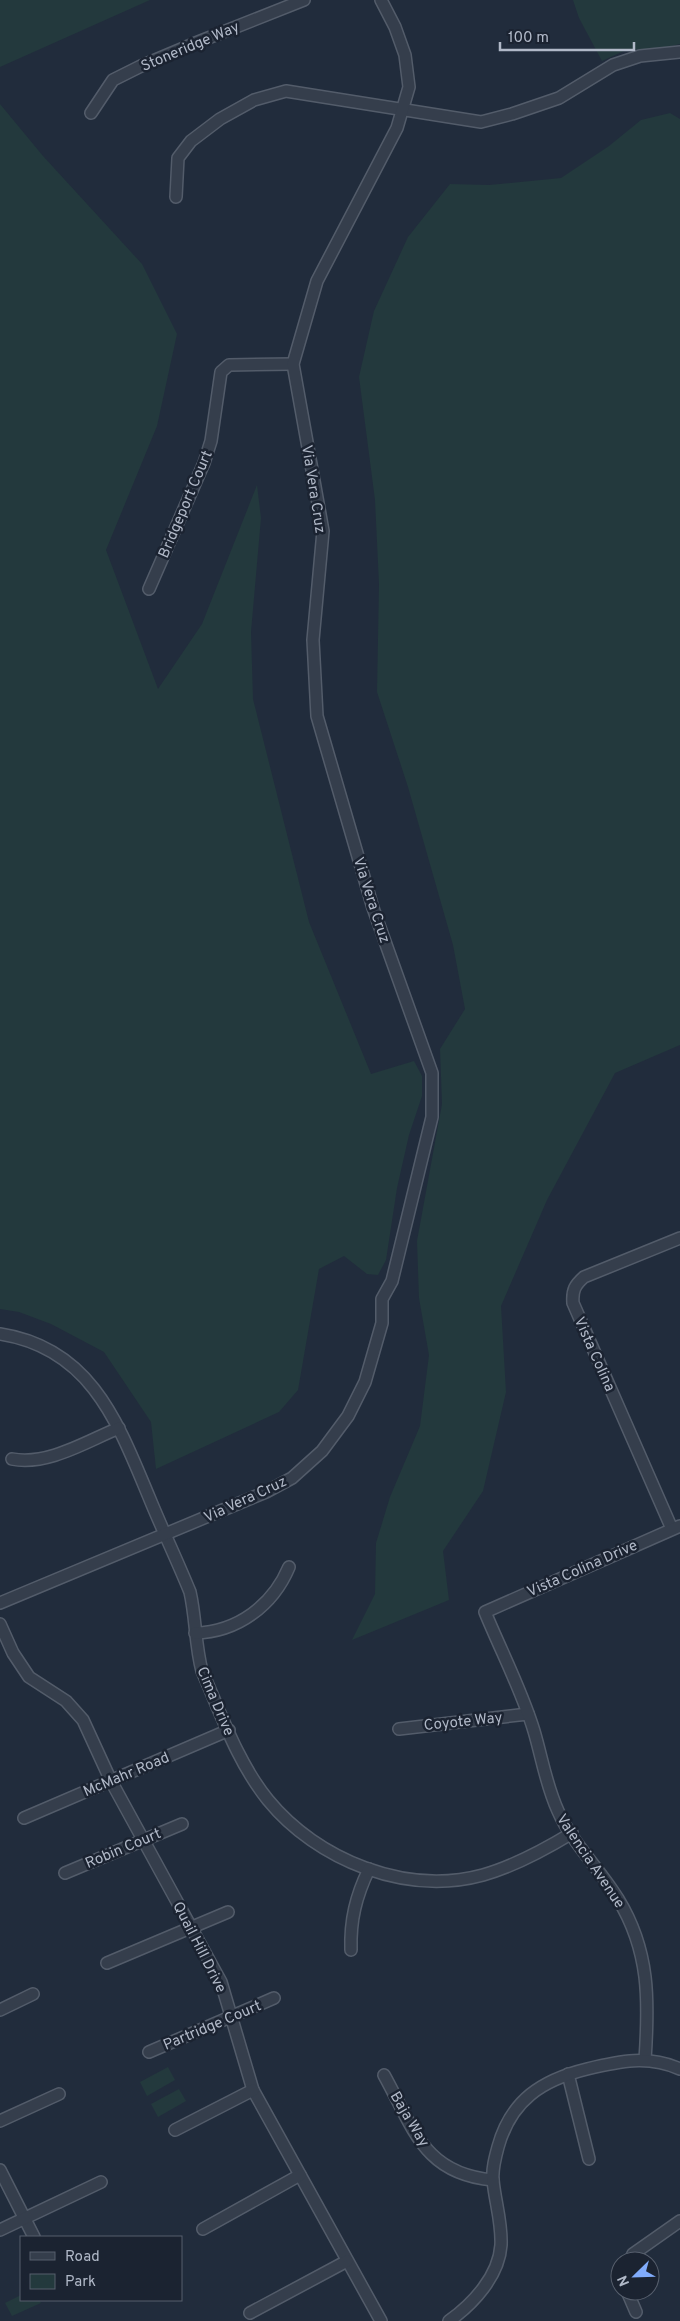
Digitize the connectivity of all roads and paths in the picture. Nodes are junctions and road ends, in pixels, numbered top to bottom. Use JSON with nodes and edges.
{"nodes":[{"id":1,"x":304,"y":0,"type":"edge"},
{"id":2,"x":381,"y":0,"type":"edge"},
{"id":3,"x":680,"y":52,"type":"edge"},
{"id":4,"x":403,"y":110,"type":"junction"},
{"id":5,"x":91,"y":113,"type":"dead end"},
{"id":6,"x":176,"y":197,"type":"dead end"},
{"id":7,"x":293,"y":364,"type":"junction"},
{"id":8,"x":149,"y":589,"type":"dead end"},
{"id":9,"x":680,"y":1238,"type":"edge"},
{"id":10,"x":0,"y":1334,"type":"edge"},
{"id":11,"x":119,"y":1428,"type":"junction"},
{"id":12,"x":12,"y":1459,"type":"dead end"},
{"id":13,"x":676,"y":1527,"type":"edge"},
{"id":14,"x":165,"y":1535,"type":"junction"},
{"id":15,"x":289,"y":1567,"type":"dead end"},
{"id":16,"x":0,"y":1603,"type":"edge"},
{"id":17,"x":485,"y":1612,"type":"joint"},
{"id":18,"x":0,"y":1624,"type":"edge"},
{"id":19,"x":195,"y":1633,"type":"junction"},
{"id":20,"x":528,"y":1714,"type":"junction"},
{"id":21,"x":398,"y":1728,"type":"dead end"},
{"id":22,"x":229,"y":1730,"type":"junction"},
{"id":23,"x":111,"y":1781,"type":"junction"},
{"id":24,"x":24,"y":1818,"type":"dead end"},
{"id":25,"x":182,"y":1824,"type":"dead end"},
{"id":26,"x":572,"y":1833,"type":"junction"},
{"id":27,"x":143,"y":1840,"type":"junction"},
{"id":28,"x":369,"y":1869,"type":"junction"},
{"id":29,"x":65,"y":1873,"type":"dead end"},
{"id":30,"x":228,"y":1912,"type":"dead end"},
{"id":31,"x":191,"y":1927,"type":"junction"},
{"id":32,"x":351,"y":1950,"type":"dead end"},
{"id":33,"x":107,"y":1963,"type":"dead end"},
{"id":34,"x":33,"y":1994,"type":"dead end"},
{"id":35,"x":274,"y":1998,"type":"dead end"},
{"id":36,"x":0,"y":2010,"type":"edge"},
{"id":37,"x":233,"y":2017,"type":"junction"},
{"id":38,"x":149,"y":2052,"type":"dead end"},
{"id":39,"x":645,"y":2060,"type":"junction"},
{"id":40,"x":680,"y":2069,"type":"edge"},
{"id":41,"x":568,"y":2074,"type":"junction"},
{"id":42,"x":384,"y":2076,"type":"dead end"},
{"id":43,"x":252,"y":2090,"type":"junction"},
{"id":44,"x":59,"y":2094,"type":"dead end"},
{"id":45,"x":0,"y":2121,"type":"edge"},
{"id":46,"x":175,"y":2130,"type":"dead end"},
{"id":47,"x":589,"y":2159,"type":"dead end"},
{"id":48,"x":0,"y":2170,"type":"edge"},
{"id":49,"x":300,"y":2176,"type":"junction"},
{"id":50,"x":493,"y":2180,"type":"junction"},
{"id":51,"x":101,"y":2182,"type":"dead end"},
{"id":52,"x":24,"y":2218,"type":"junction"},
{"id":53,"x":680,"y":2221,"type":"edge"},
{"id":54,"x":203,"y":2229,"type":"dead end"},
{"id":55,"x":0,"y":2230,"type":"edge"},
{"id":56,"x":33,"y":2236,"type":"edge"},
{"id":57,"x":637,"y":2251,"type":"edge"},
{"id":58,"x":347,"y":2261,"type":"junction"},
{"id":59,"x":631,"y":2301,"type":"edge"},
{"id":60,"x":636,"y":2312,"type":"dead end"},
{"id":61,"x":250,"y":2314,"type":"dead end"},
{"id":62,"x":380,"y":2321,"type":"edge"},
{"id":63,"x":449,"y":2321,"type":"edge"}],
"edges":[{"from":1,"to":5,"type":"street","name":"Stoneridge Way"},
{"from":2,"to":4,"type":"street","name":"Via Vera Cruz"},
{"from":3,"to":4,"type":"street"},
{"from":4,"to":6,"type":"street"},
{"from":4,"to":7,"type":"street","name":"Via Vera Cruz"},
{"from":7,"to":8,"type":"street","name":"Bridgeport Court"},
{"from":7,"to":14,"type":"street","name":"Via Vera Cruz"},
{"from":9,"to":13,"type":"street","name":"Vista Colina"},
{"from":10,"to":11,"type":"street","name":"Cima Drive"},
{"from":11,"to":12,"type":"street"},
{"from":11,"to":14,"type":"street","name":"Cima Drive"},
{"from":13,"to":17,"type":"street","name":"Vista Colina Drive"},
{"from":14,"to":16,"type":"street","name":"Via Vera Cruz"},
{"from":14,"to":19,"type":"street","name":"Cima Drive"},
{"from":15,"to":19,"type":"street"},
{"from":17,"to":20,"type":"street","name":"Valencia Avenue"},
{"from":18,"to":23,"type":"street","name":"Quail Hill Drive"},
{"from":19,"to":22,"type":"street","name":"Cima Drive"},
{"from":20,"to":21,"type":"street","name":"Coyote Way"},
{"from":20,"to":26,"type":"street","name":"Valencia Avenue"},
{"from":22,"to":23,"type":"street","name":"McMahr Road"},
{"from":22,"to":28,"type":"street","name":"Cima Drive"},
{"from":23,"to":24,"type":"street","name":"McMahr Road"},
{"from":23,"to":27,"type":"street","name":"Quail Hill Drive"},
{"from":25,"to":27,"type":"street","name":"Robin Court"},
{"from":26,"to":28,"type":"street","name":"Cima Drive"},
{"from":26,"to":39,"type":"street","name":"Valencia Avenue"},
{"from":27,"to":29,"type":"street","name":"Robin Court"},
{"from":27,"to":31,"type":"street","name":"Quail Hill Drive"},
{"from":28,"to":32,"type":"street"},
{"from":30,"to":31,"type":"street"},
{"from":31,"to":33,"type":"street"},
{"from":31,"to":37,"type":"street","name":"Quail Hill Drive"},
{"from":34,"to":36,"type":"street"},
{"from":35,"to":37,"type":"street","name":"Partridge Court"},
{"from":37,"to":38,"type":"street","name":"Partridge Court"},
{"from":37,"to":43,"type":"street","name":"Quail Hill Drive"},
{"from":39,"to":40,"type":"street"},
{"from":39,"to":41,"type":"street"},
{"from":41,"to":47,"type":"street"},
{"from":41,"to":50,"type":"street"},
{"from":42,"to":50,"type":"street","name":"Baja Way"},
{"from":43,"to":46,"type":"street"},
{"from":43,"to":49,"type":"street","name":"Quail Hill Drive"},
{"from":44,"to":45,"type":"street"},
{"from":48,"to":52,"type":"street"},
{"from":49,"to":54,"type":"street"},
{"from":49,"to":58,"type":"street","name":"Quail Hill Drive"},
{"from":50,"to":63,"type":"street"},
{"from":51,"to":52,"type":"street"},
{"from":52,"to":55,"type":"street"},
{"from":52,"to":56,"type":"street"},
{"from":53,"to":57,"type":"street"},
{"from":58,"to":61,"type":"street"},
{"from":58,"to":62,"type":"street","name":"Quail Hill Drive"},
{"from":59,"to":60,"type":"street"}]}
